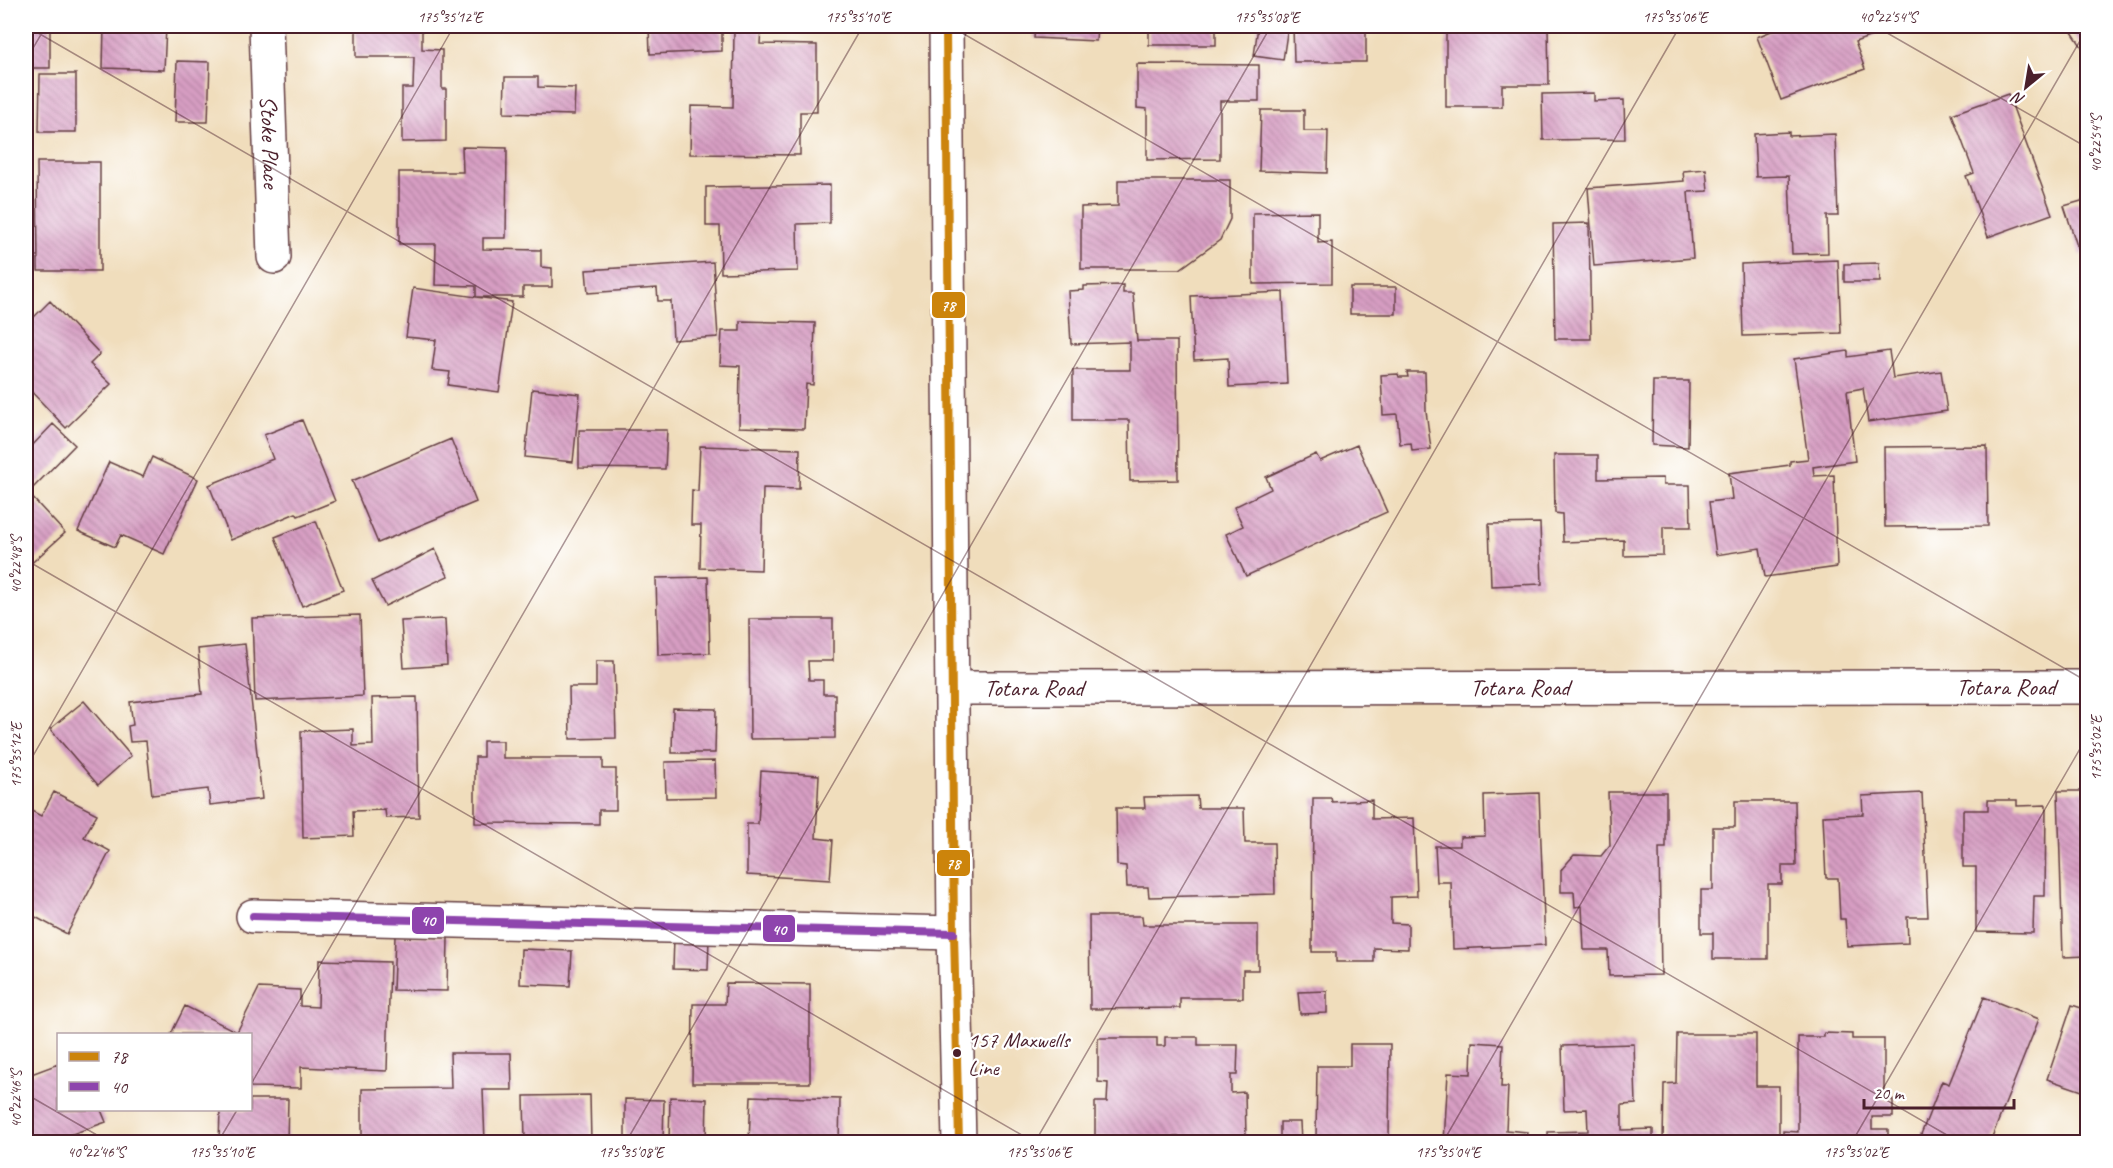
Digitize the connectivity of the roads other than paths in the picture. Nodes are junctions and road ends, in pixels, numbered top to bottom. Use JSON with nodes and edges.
{"nodes":[{"id":1,"x":266,"y":26,"type":"edge"},
{"id":2,"x":946,"y":26,"type":"edge"},
{"id":3,"x":274,"y":256,"type":"dead end"},
{"id":4,"x":2088,"y":687,"type":"edge"},
{"id":5,"x":953,"y":688,"type":"junction"},
{"id":6,"x":253,"y":916,"type":"dead end"},
{"id":7,"x":954,"y":933,"type":"junction"},
{"id":8,"x":959,"y":1143,"type":"edge"}],
"edges":[{"from":1,"to":3,"type":"street","name":"Stoke Place"},
{"from":2,"to":5,"type":"street"},
{"from":4,"to":5,"type":"street","name":"Totara Road"},
{"from":5,"to":7,"type":"street"},
{"from":6,"to":7,"type":"street"},
{"from":7,"to":8,"type":"street"}]}
